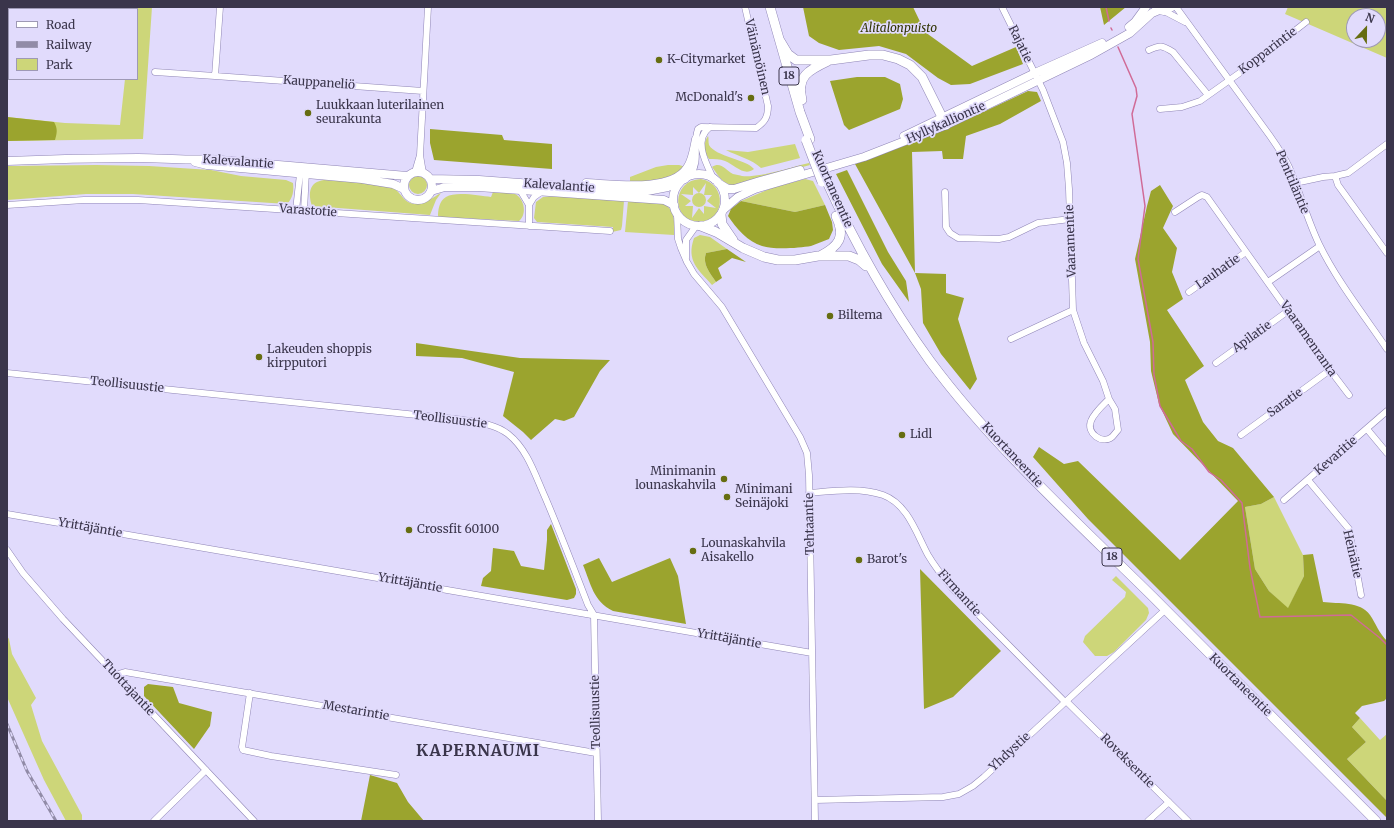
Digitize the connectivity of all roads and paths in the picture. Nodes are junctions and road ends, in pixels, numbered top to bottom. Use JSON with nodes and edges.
{"nodes":[{"id":1,"x":220,"y":7,"type":"edge"},
{"id":2,"x":428,"y":7,"type":"edge"},
{"id":3,"x":745,"y":7,"type":"edge"},
{"id":4,"x":770,"y":7,"type":"edge"},
{"id":5,"x":1002,"y":7,"type":"edge"},
{"id":6,"x":1146,"y":7,"type":"edge"},
{"id":7,"x":1176,"y":7,"type":"edge"},
{"id":8,"x":1162,"y":9,"type":"edge"},
{"id":9,"x":1306,"y":22,"type":"dead end"},
{"id":10,"x":1187,"y":23,"type":"junction"},
{"id":11,"x":779,"y":39,"type":"junction"},
{"id":12,"x":1149,"y":50,"type":"dead end"},
{"id":13,"x":831,"y":60,"type":"junction"},
{"id":14,"x":156,"y":72,"type":"dead end"},
{"id":15,"x":215,"y":76,"type":"junction"},
{"id":16,"x":1037,"y":77,"type":"junction"},
{"id":17,"x":1230,"y":80,"type":"junction"},
{"id":18,"x":423,"y":91,"type":"junction"},
{"id":19,"x":1208,"y":95,"type":"junction"},
{"id":20,"x":1160,"y":109,"type":"dead end"},
{"id":21,"x":944,"y":121,"type":"junction"},
{"id":22,"x":710,"y":127,"type":"junction"},
{"id":23,"x":696,"y":139,"type":"junction"},
{"id":24,"x":808,"y":139,"type":"junction"},
{"id":25,"x":1387,"y":144,"type":"edge"},
{"id":26,"x":420,"y":155,"type":"junction"},
{"id":27,"x":7,"y":161,"type":"edge"},
{"id":28,"x":304,"y":171,"type":"junction"},
{"id":29,"x":424,"y":173,"type":"junction"},
{"id":30,"x":411,"y":174,"type":"junction"},
{"id":31,"x":1335,"y":176,"type":"junction"},
{"id":32,"x":688,"y":177,"type":"junction"},
{"id":33,"x":430,"y":179,"type":"junction"},
{"id":34,"x":716,"y":181,"type":"junction"},
{"id":35,"x":824,"y":181,"type":"junction"},
{"id":36,"x":1295,"y":183,"type":"junction"},
{"id":37,"x":542,"y":188,"type":"junction"},
{"id":38,"x":404,"y":189,"type":"junction"},
{"id":39,"x":520,"y":190,"type":"junction"},
{"id":40,"x":431,"y":192,"type":"junction"},
{"id":41,"x":945,"y":192,"type":"dead end"},
{"id":42,"x":7,"y":205,"type":"edge"},
{"id":43,"x":529,"y":205,"type":"junction"},
{"id":44,"x":674,"y":205,"type":"junction"},
{"id":45,"x":296,"y":210,"type":"junction"},
{"id":46,"x":304,"y":211,"type":"junction"},
{"id":47,"x":722,"y":212,"type":"junction"},
{"id":48,"x":1175,"y":212,"type":"dead end"},
{"id":49,"x":677,"y":214,"type":"junction"},
{"id":50,"x":1070,"y":219,"type":"junction"},
{"id":51,"x":529,"y":226,"type":"junction"},
{"id":52,"x":698,"y":226,"type":"junction"},
{"id":53,"x":610,"y":232,"type":"dead end"},
{"id":54,"x":735,"y":243,"type":"junction"},
{"id":55,"x":1320,"y":246,"type":"junction"},
{"id":56,"x":1246,"y":252,"type":"junction"},
{"id":57,"x":1387,"y":254,"type":"edge"},
{"id":58,"x":818,"y":256,"type":"junction"},
{"id":59,"x":687,"y":262,"type":"junction"},
{"id":60,"x":872,"y":273,"type":"junction"},
{"id":61,"x":1268,"y":282,"type":"junction"},
{"id":62,"x":1189,"y":292,"type":"dead end"},
{"id":63,"x":1073,"y":310,"type":"junction"},
{"id":64,"x":1288,"y":311,"type":"junction"},
{"id":65,"x":1011,"y":339,"type":"dead end"},
{"id":66,"x":1387,"y":349,"type":"edge"},
{"id":67,"x":1216,"y":363,"type":"dead end"},
{"id":68,"x":1330,"y":370,"type":"junction"},
{"id":69,"x":7,"y":373,"type":"edge"},
{"id":70,"x":1349,"y":395,"type":"dead end"},
{"id":71,"x":1109,"y":399,"type":"junction"},
{"id":72,"x":1387,"y":411,"type":"edge"},
{"id":73,"x":1367,"y":429,"type":"junction"},
{"id":74,"x":1241,"y":435,"type":"dead end"},
{"id":75,"x":1387,"y":453,"type":"edge"},
{"id":76,"x":1308,"y":480,"type":"junction"},
{"id":77,"x":809,"y":493,"type":"junction"},
{"id":78,"x":1284,"y":500,"type":"dead end"},
{"id":79,"x":7,"y":514,"type":"edge"},
{"id":80,"x":7,"y":550,"type":"edge"},
{"id":81,"x":1361,"y":594,"type":"dead end"},
{"id":82,"x":1165,"y":610,"type":"junction"},
{"id":83,"x":594,"y":615,"type":"junction"},
{"id":84,"x":812,"y":653,"type":"junction"},
{"id":85,"x":115,"y":675,"type":"junction"},
{"id":86,"x":250,"y":693,"type":"junction"},
{"id":87,"x":1066,"y":701,"type":"junction"},
{"id":88,"x":596,"y":753,"type":"junction"},
{"id":89,"x":206,"y":770,"type":"junction"},
{"id":90,"x":396,"y":775,"type":"dead end"},
{"id":91,"x":815,"y":800,"type":"junction"},
{"id":92,"x":1169,"y":802,"type":"junction"},
{"id":93,"x":154,"y":821,"type":"edge"},
{"id":94,"x":254,"y":821,"type":"edge"},
{"id":95,"x":598,"y":821,"type":"edge"},
{"id":96,"x":816,"y":821,"type":"edge"},
{"id":97,"x":1148,"y":821,"type":"edge"},
{"id":98,"x":1188,"y":821,"type":"edge"},
{"id":99,"x":1376,"y":821,"type":"edge"}],
"edges":[{"from":1,"to":15,"type":"street"},
{"from":2,"to":18,"type":"street"},
{"from":3,"to":22,"type":"street","name":"Väinämöinen"},
{"from":4,"to":11,"type":"highway","name":"Kuortaneentie","number":"18"},
{"from":5,"to":16,"type":"street","name":"Rajatie"},
{"from":6,"to":16,"type":"main road","name":"Hyllykalliontie"},
{"from":7,"to":10,"type":"street","name":"Penttiläntie"},
{"from":8,"to":10,"type":"street","name":"Penttiläntie"},
{"from":8,"to":16,"type":"main road","name":"Hyllykalliontie"},
{"from":9,"to":17,"type":"street","name":"Kopparintie"},
{"from":10,"to":17,"type":"street","name":"Penttiläntie"},
{"from":11,"to":13,"type":"highway"},
{"from":11,"to":24,"type":"highway","name":"Kuortaneentie","number":"18"},
{"from":12,"to":19,"type":"street"},
{"from":13,"to":21,"type":"highway"},
{"from":13,"to":24,"type":"highway"},
{"from":14,"to":15,"type":"street","name":"Kauppaneliö"},
{"from":15,"to":18,"type":"street","name":"Kauppaneliö"},
{"from":16,"to":21,"type":"main road","name":"Hyllykalliontie"},
{"from":16,"to":50,"type":"street","name":"Vaaramentie"},
{"from":17,"to":19,"type":"street","name":"Kopparintie"},
{"from":17,"to":36,"type":"street","name":"Penttiläntie"},
{"from":18,"to":26,"type":"street"},
{"from":19,"to":20,"type":"street","name":"Kopparintie"},
{"from":21,"to":34,"type":"main road","name":"Hyllykalliontie"},
{"from":21,"to":47,"type":"main road","name":"Hyllykalliontie"},
{"from":22,"to":23,"type":"street"},
{"from":22,"to":34,"type":"street"},
{"from":23,"to":32,"type":"street"},
{"from":23,"to":37,"type":"main road"},
{"from":24,"to":35,"type":"highway","name":"Kuortaneentie","number":"18"},
{"from":25,"to":31,"type":"street"},
{"from":26,"to":29,"type":"street"},
{"from":26,"to":30,"type":"street"},
{"from":27,"to":28,"type":"main road","name":"Kalevalantie"},
{"from":28,"to":30,"type":"main road","name":"Kalevalantie"},
{"from":28,"to":38,"type":"main road","name":"Kalevalantie"},
{"from":28,"to":45,"type":"street"},
{"from":28,"to":46,"type":"street"},
{"from":29,"to":30,"type":"main road"},
{"from":29,"to":33,"type":"main road"},
{"from":30,"to":38,"type":"main road"},
{"from":31,"to":36,"type":"street"},
{"from":31,"to":57,"type":"street"},
{"from":32,"to":34,"type":"main road"},
{"from":32,"to":37,"type":"main road","name":"Kalevalantie"},
{"from":32,"to":44,"type":"main road"},
{"from":33,"to":37,"type":"main road","name":"Kalevalantie"},
{"from":33,"to":40,"type":"main road"},
{"from":34,"to":47,"type":"main road"},
{"from":35,"to":58,"type":"highway"},
{"from":35,"to":60,"type":"highway","name":"Kuortaneentie","number":"18"},
{"from":36,"to":55,"type":"street","name":"Penttiläntie"},
{"from":37,"to":39,"type":"main road","name":"Kalevalantie"},
{"from":37,"to":43,"type":"street"},
{"from":37,"to":44,"type":"main road","name":"Kalevalantie"},
{"from":38,"to":40,"type":"main road"},
{"from":39,"to":40,"type":"main road","name":"Kalevalantie"},
{"from":39,"to":43,"type":"street"},
{"from":41,"to":50,"type":"street"},
{"from":42,"to":45,"type":"street","name":"Varastotie"},
{"from":43,"to":51,"type":"street"},
{"from":44,"to":49,"type":"main road"},
{"from":45,"to":46,"type":"street","name":"Varastotie"},
{"from":46,"to":51,"type":"street","name":"Varastotie"},
{"from":47,"to":52,"type":"main road"},
{"from":47,"to":54,"type":"highway"},
{"from":48,"to":56,"type":"street","name":"Vaaramenranta"},
{"from":49,"to":52,"type":"main road"},
{"from":49,"to":59,"type":"street","name":"Tehtaantie"},
{"from":50,"to":63,"type":"street","name":"Vaaramentie"},
{"from":51,"to":53,"type":"street","name":"Varastotie"},
{"from":52,"to":54,"type":"highway"},
{"from":52,"to":59,"type":"street"},
{"from":54,"to":58,"type":"highway"},
{"from":55,"to":61,"type":"street"},
{"from":55,"to":66,"type":"street","name":"Penttiläntie"},
{"from":56,"to":61,"type":"street","name":"Vaaramenranta"},
{"from":56,"to":62,"type":"street","name":"Lauhatie"},
{"from":58,"to":60,"type":"highway"},
{"from":59,"to":77,"type":"street","name":"Tehtaantie"},
{"from":60,"to":82,"type":"highway","name":"Kuortaneentie","number":"18"},
{"from":61,"to":64,"type":"street","name":"Vaaramenranta"},
{"from":63,"to":65,"type":"street"},
{"from":63,"to":71,"type":"street","name":"Vaaramentie"},
{"from":64,"to":67,"type":"street","name":"Apilatie"},
{"from":64,"to":68,"type":"street","name":"Vaaramenranta"},
{"from":68,"to":70,"type":"street","name":"Vaaramenranta"},
{"from":68,"to":74,"type":"street","name":"Saratie"},
{"from":69,"to":83,"type":"street","name":"Teollisuustie"},
{"from":71,"to":71,"type":"street","name":"Vaaramentie"},
{"from":72,"to":73,"type":"street","name":"Kevaritie"},
{"from":73,"to":75,"type":"street"},
{"from":73,"to":76,"type":"street","name":"Kevaritie"},
{"from":76,"to":78,"type":"street","name":"Kevaritie"},
{"from":76,"to":81,"type":"street","name":"Heinätie"},
{"from":77,"to":84,"type":"street","name":"Tehtaantie"},
{"from":77,"to":87,"type":"street","name":"Firmantie"},
{"from":79,"to":83,"type":"street","name":"Yrittäjäntie"},
{"from":80,"to":85,"type":"street","name":"Tuottajantie"},
{"from":82,"to":87,"type":"street","name":"Yhdystie"},
{"from":82,"to":99,"type":"highway","name":"Kuortaneentie","number":"18"},
{"from":83,"to":84,"type":"street","name":"Yrittäjäntie"},
{"from":83,"to":88,"type":"street","name":"Teollisuustie"},
{"from":84,"to":91,"type":"street","name":"Tehtaantie"},
{"from":85,"to":86,"type":"street","name":"Mestarintie"},
{"from":85,"to":89,"type":"street","name":"Tuottajantie"},
{"from":86,"to":88,"type":"street","name":"Mestarintie"},
{"from":86,"to":90,"type":"street"},
{"from":87,"to":91,"type":"street","name":"Yhdystie"},
{"from":87,"to":92,"type":"street","name":"Roveksentie"},
{"from":88,"to":95,"type":"street","name":"Teollisuustie"},
{"from":89,"to":93,"type":"street"},
{"from":89,"to":94,"type":"street","name":"Tuottajantie"},
{"from":91,"to":96,"type":"street","name":"Tehtaantie"},
{"from":92,"to":97,"type":"street"},
{"from":92,"to":98,"type":"street","name":"Roveksentie"}]}
